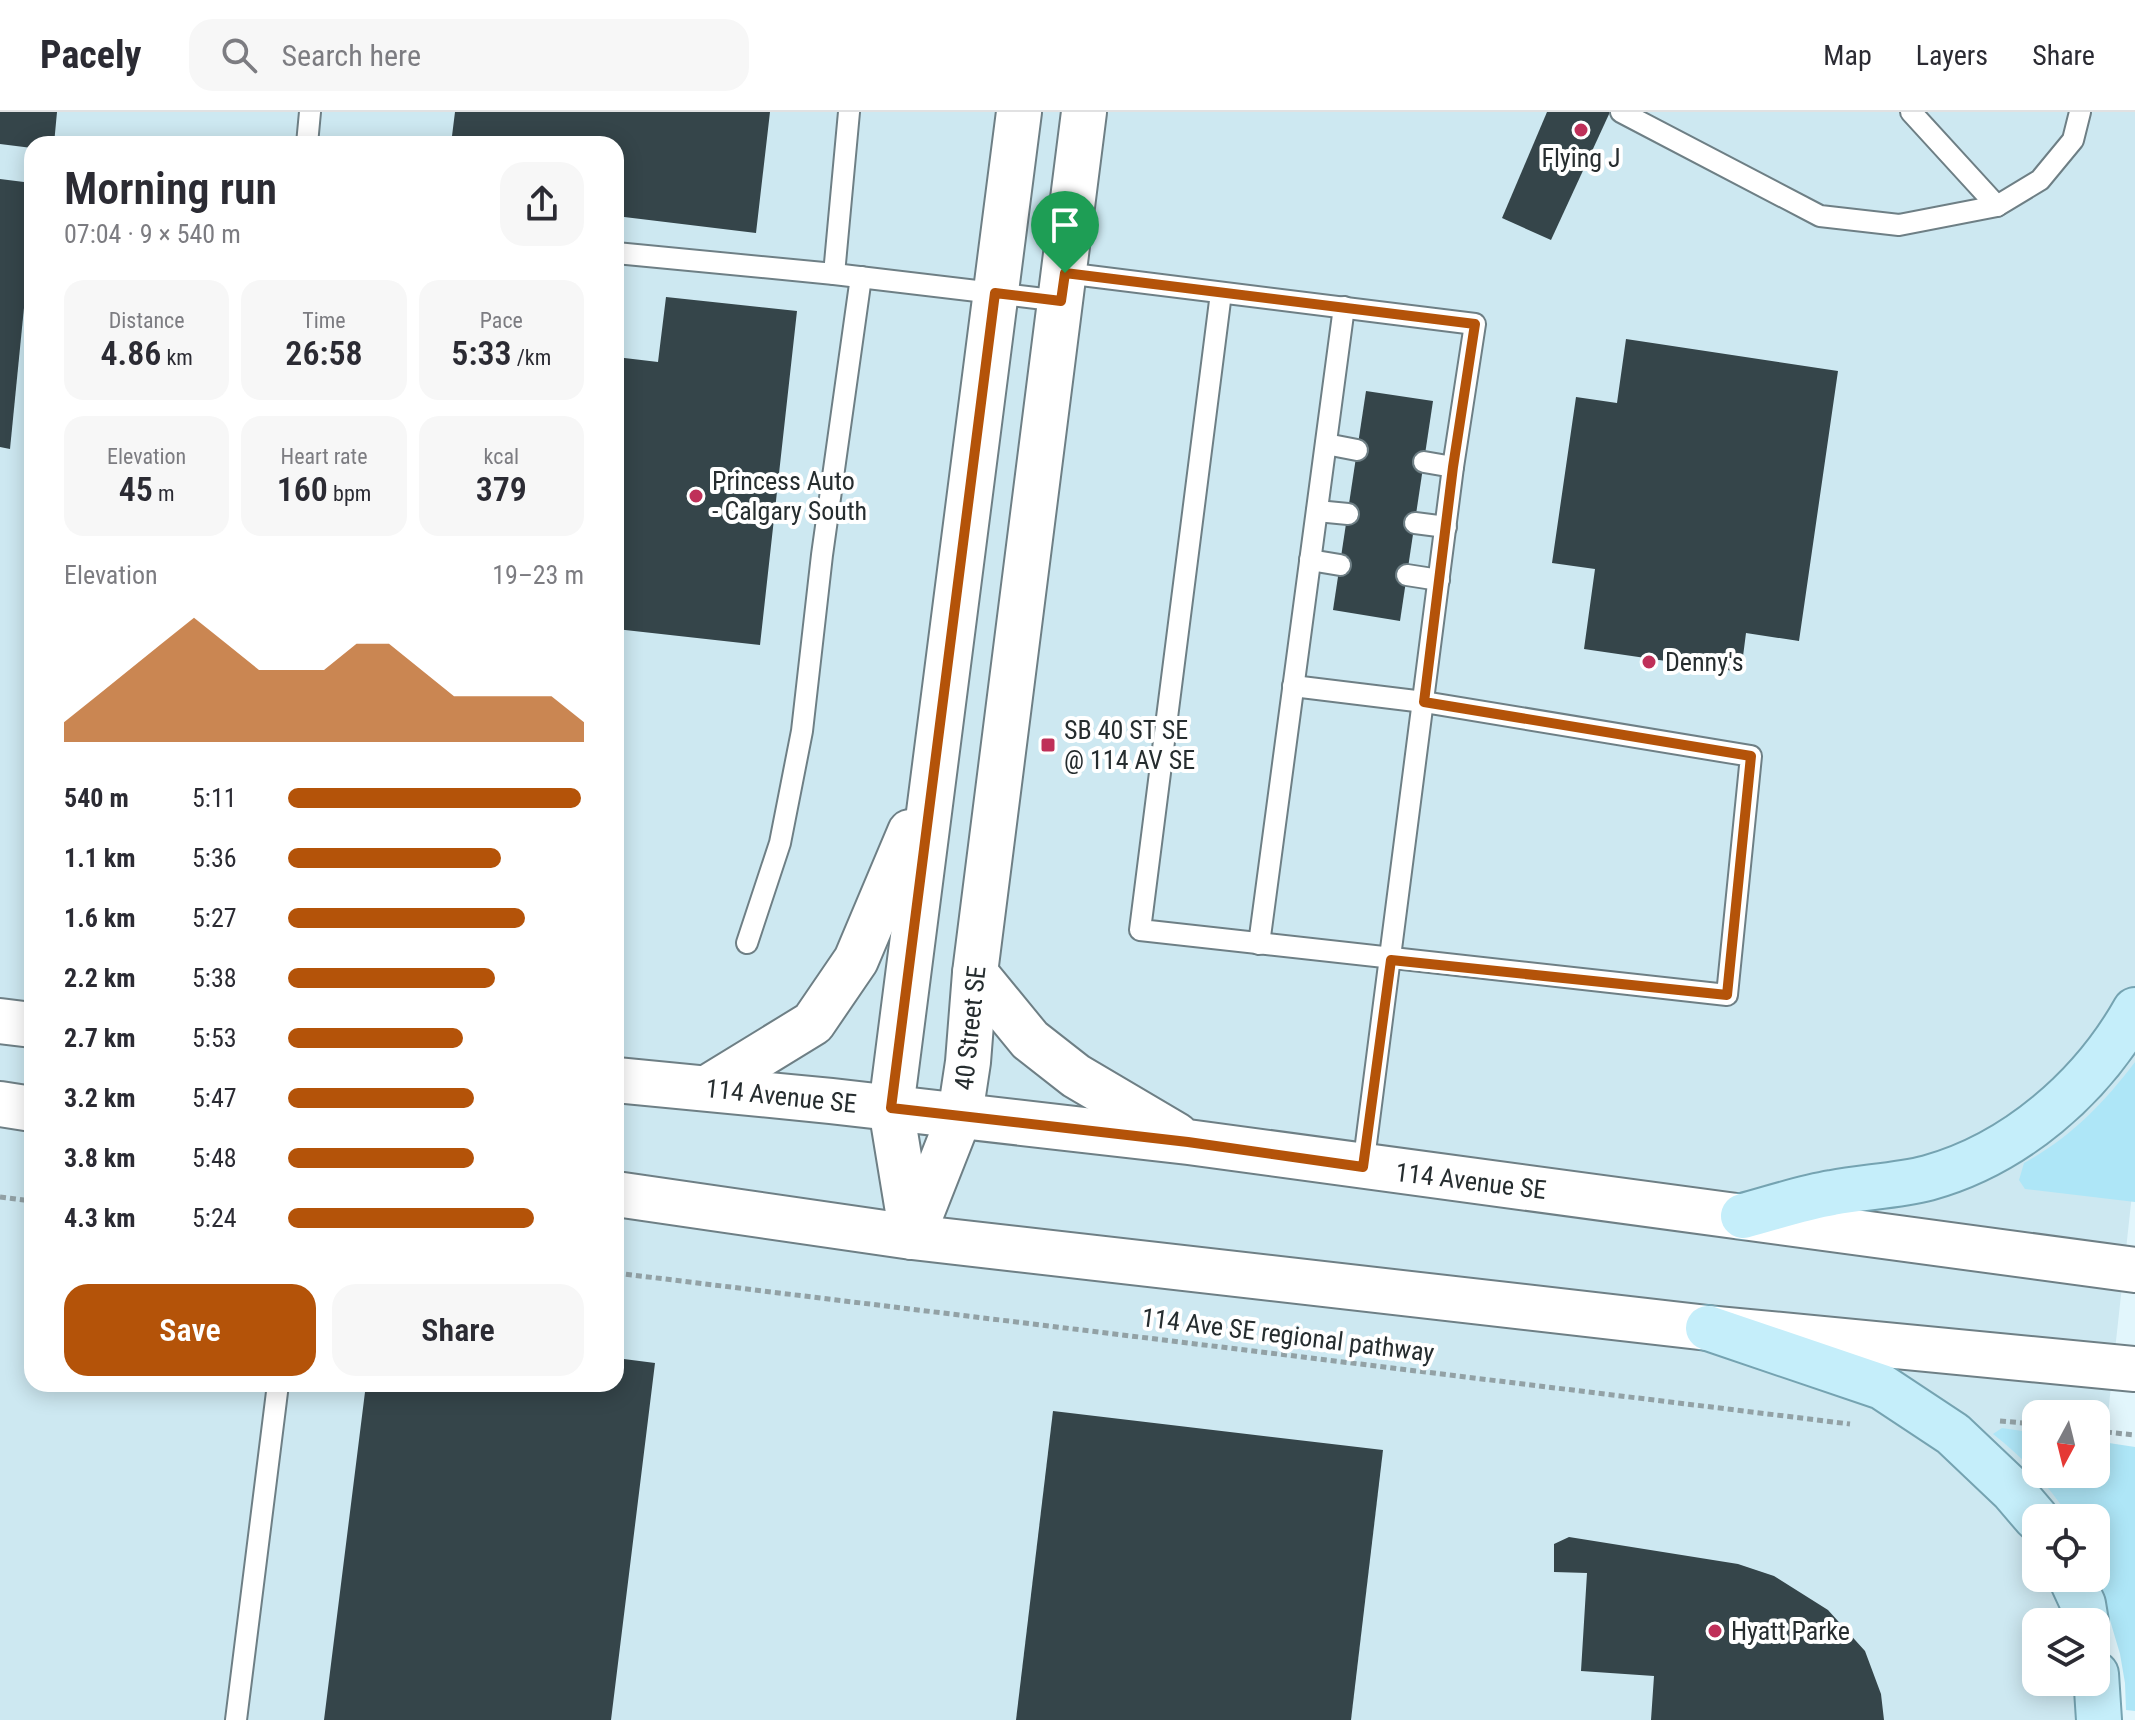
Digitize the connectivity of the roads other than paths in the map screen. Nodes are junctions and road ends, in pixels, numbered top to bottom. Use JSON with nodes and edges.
{"nodes":[{"id":1,"x":310,"y":112,"type":"edge"},
{"id":2,"x":849,"y":112,"type":"edge"},
{"id":3,"x":1019,"y":112,"type":"edge"},
{"id":4,"x":1084,"y":112,"type":"edge"},
{"id":5,"x":1621,"y":112,"type":"edge"},
{"id":6,"x":1911,"y":112,"type":"edge"},
{"id":7,"x":2080,"y":112,"type":"edge"},
{"id":8,"x":308,"y":136,"type":"edge"},
{"id":9,"x":1997,"y":206,"type":"junction"},
{"id":10,"x":624,"y":254,"type":"edge"},
{"id":11,"x":834,"y":274,"type":"junction"},
{"id":12,"x":861,"y":277,"type":"junction"},
{"id":13,"x":1063,"y":287,"type":"junction"},
{"id":14,"x":995,"y":293,"type":"junction"},
{"id":15,"x":1221,"y":293,"type":"junction"},
{"id":16,"x":1344,"y":307,"type":"junction"},
{"id":17,"x":1326,"y":444,"type":"junction"},
{"id":18,"x":1357,"y":450,"type":"dead end"},
{"id":19,"x":1424,"y":462,"type":"dead end"},
{"id":20,"x":1453,"y":467,"type":"junction"},
{"id":21,"x":1317,"y":511,"type":"junction"},
{"id":22,"x":1348,"y":514,"type":"dead end"},
{"id":23,"x":1415,"y":523,"type":"dead end"},
{"id":24,"x":1446,"y":527,"type":"junction"},
{"id":25,"x":1310,"y":560,"type":"junction"},
{"id":26,"x":1340,"y":565,"type":"dead end"},
{"id":27,"x":1407,"y":575,"type":"dead end"},
{"id":28,"x":1439,"y":580,"type":"junction"},
{"id":29,"x":1293,"y":686,"type":"junction"},
{"id":30,"x":1424,"y":702,"type":"junction"},
{"id":31,"x":931,"y":782,"type":"junction"},
{"id":32,"x":747,"y":943,"type":"dead end"},
{"id":33,"x":1259,"y":944,"type":"junction"},
{"id":34,"x":1391,"y":960,"type":"junction"},
{"id":35,"x":975,"y":973,"type":"junction"},
{"id":36,"x":2135,"y":1010,"type":"edge"},
{"id":37,"x":0,"y":1021,"type":"edge"},
{"id":38,"x":24,"y":1024,"type":"edge"},
{"id":39,"x":624,"y":1081,"type":"edge"},
{"id":40,"x":707,"y":1088,"type":"junction"},
{"id":41,"x":0,"y":1104,"type":"edge"},
{"id":42,"x":24,"y":1108,"type":"edge"},
{"id":43,"x":891,"y":1108,"type":"junction"},
{"id":44,"x":960,"y":1115,"type":"junction"},
{"id":45,"x":1188,"y":1142,"type":"junction"},
{"id":46,"x":1363,"y":1167,"type":"junction"},
{"id":47,"x":624,"y":1195,"type":"edge"},
{"id":48,"x":1743,"y":1216,"type":"junction"},
{"id":49,"x":912,"y":1237,"type":"junction"},
{"id":50,"x":2135,"y":1270,"type":"edge"},
{"id":51,"x":1708,"y":1328,"type":"junction"},
{"id":52,"x":2135,"y":1369,"type":"edge"},
{"id":53,"x":277,"y":1392,"type":"edge"},
{"id":54,"x":2024,"y":1504,"type":"edge"},
{"id":55,"x":2097,"y":1696,"type":"edge"},
{"id":56,"x":236,"y":1720,"type":"edge"},
{"id":57,"x":2099,"y":1720,"type":"edge"}],
"edges":[{"from":1,"to":8,"type":"lane"},
{"from":2,"to":11,"type":"lane"},
{"from":3,"to":14,"type":"main road"},
{"from":4,"to":13,"type":"main road","name":"40 Street SE"},
{"from":5,"to":9,"type":"lane"},
{"from":6,"to":9,"type":"lane"},
{"from":7,"to":9,"type":"lane"},
{"from":10,"to":11,"type":"lane"},
{"from":11,"to":12,"type":"lane"},
{"from":12,"to":14,"type":"lane"},
{"from":12,"to":32,"type":"lane"},
{"from":13,"to":14,"type":"lane"},
{"from":13,"to":15,"type":"lane"},
{"from":13,"to":35,"type":"main road","name":"40 Street SE"},
{"from":14,"to":31,"type":"main road"},
{"from":15,"to":16,"type":"lane"},
{"from":15,"to":33,"type":"lane"},
{"from":16,"to":17,"type":"lane"},
{"from":16,"to":20,"type":"lane"},
{"from":17,"to":18,"type":"lane"},
{"from":17,"to":21,"type":"lane"},
{"from":19,"to":20,"type":"lane"},
{"from":20,"to":24,"type":"lane"},
{"from":21,"to":22,"type":"lane"},
{"from":21,"to":25,"type":"lane"},
{"from":23,"to":24,"type":"lane"},
{"from":24,"to":28,"type":"lane"},
{"from":25,"to":26,"type":"lane"},
{"from":25,"to":29,"type":"lane"},
{"from":27,"to":28,"type":"lane"},
{"from":28,"to":30,"type":"lane"},
{"from":29,"to":30,"type":"lane"},
{"from":29,"to":33,"type":"lane"},
{"from":30,"to":34,"type":"lane"},
{"from":30,"to":34,"type":"lane"},
{"from":31,"to":40,"type":"main road"},
{"from":31,"to":43,"type":"main road"},
{"from":33,"to":34,"type":"lane"},
{"from":34,"to":46,"type":"lane"},
{"from":35,"to":44,"type":"main road","name":"40 Street SE"},
{"from":35,"to":45,"type":"main road"},
{"from":36,"to":48,"type":"main road"},
{"from":37,"to":38,"type":"main road"},
{"from":39,"to":40,"type":"main road","name":"114 Avenue SE"},
{"from":40,"to":43,"type":"main road","name":"114 Avenue SE"},
{"from":41,"to":42,"type":"main road"},
{"from":43,"to":44,"type":"main road","name":"114 Avenue SE"},
{"from":43,"to":49,"type":"main road"},
{"from":44,"to":45,"type":"main road","name":"114 Avenue SE"},
{"from":44,"to":49,"type":"main road","name":"40 Street SE"},
{"from":45,"to":46,"type":"main road","name":"114 Avenue SE"},
{"from":46,"to":48,"type":"main road","name":"114 Avenue SE"},
{"from":47,"to":49,"type":"main road"},
{"from":48,"to":50,"type":"main road","name":"114 Avenue SE"},
{"from":49,"to":51,"type":"main road"},
{"from":51,"to":52,"type":"main road"},
{"from":51,"to":54,"type":"main road"},
{"from":53,"to":56,"type":"lane"},
{"from":55,"to":57,"type":"main road"}]}
